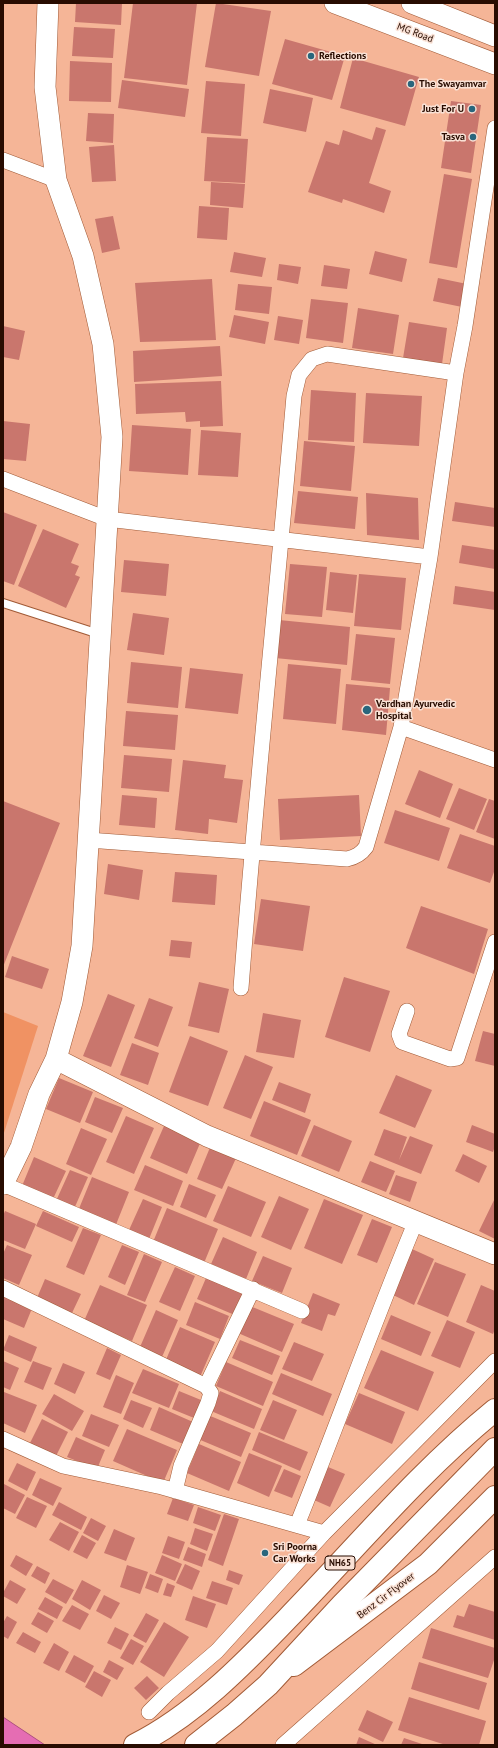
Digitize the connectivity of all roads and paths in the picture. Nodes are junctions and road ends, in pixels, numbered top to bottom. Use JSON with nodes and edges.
{"nodes":[{"id":1,"x":48,"y":3,"type":"edge"},
{"id":2,"x":335,"y":3,"type":"edge"},
{"id":3,"x":412,"y":3,"type":"edge"},
{"id":4,"x":495,"y":36,"type":"edge"},
{"id":5,"x":495,"y":64,"type":"edge"},
{"id":6,"x":495,"y":128,"type":"edge"},
{"id":7,"x":3,"y":160,"type":"edge"},
{"id":8,"x":56,"y":180,"type":"junction"},
{"id":9,"x":456,"y":373,"type":"junction"},
{"id":10,"x":3,"y":479,"type":"edge"},
{"id":11,"x":107,"y":519,"type":"junction"},
{"id":12,"x":282,"y":540,"type":"junction"},
{"id":13,"x":430,"y":557,"type":"junction"},
{"id":14,"x":3,"y":603,"type":"edge"},
{"id":15,"x":100,"y":634,"type":"junction"},
{"id":16,"x":401,"y":727,"type":"junction"},
{"id":17,"x":495,"y":760,"type":"edge"},
{"id":18,"x":88,"y":840,"type":"junction"},
{"id":19,"x":251,"y":852,"type":"junction"},
{"id":20,"x":495,"y":942,"type":"edge"},
{"id":21,"x":241,"y":988,"type":"dead end"},
{"id":22,"x":407,"y":1011,"type":"dead end"},
{"id":23,"x":56,"y":1059,"type":"junction"},
{"id":24,"x":3,"y":1184,"type":"edge"},
{"id":25,"x":416,"y":1221,"type":"junction"},
{"id":26,"x":495,"y":1254,"type":"edge"},
{"id":27,"x":3,"y":1288,"type":"edge"},
{"id":28,"x":253,"y":1289,"type":"junction"},
{"id":29,"x":302,"y":1311,"type":"dead end"},
{"id":30,"x":495,"y":1361,"type":"edge"},
{"id":31,"x":206,"y":1386,"type":"junction"},
{"id":32,"x":494,"y":1410,"type":"edge"},
{"id":33,"x":3,"y":1439,"type":"edge"},
{"id":34,"x":495,"y":1449,"type":"edge"},
{"id":35,"x":175,"y":1491,"type":"junction"},
{"id":36,"x":495,"y":1497,"type":"edge"},
{"id":37,"x":297,"y":1525,"type":"junction"},
{"id":38,"x":324,"y":1533,"type":"junction"},
{"id":39,"x":495,"y":1557,"type":"edge"},
{"id":40,"x":268,"y":1685,"type":"junction"},
{"id":41,"x":149,"y":1712,"type":"dead end"},
{"id":42,"x":201,"y":1742,"type":"edge"},
{"id":43,"x":134,"y":1745,"type":"edge"},
{"id":44,"x":284,"y":1745,"type":"edge"}],
"edges":[{"from":1,"to":8,"type":"street"},
{"from":2,"to":5,"type":"street","name":"MG Road"},
{"from":3,"to":4,"type":"street"},
{"from":6,"to":9,"type":"street"},
{"from":7,"to":8,"type":"street"},
{"from":8,"to":11,"type":"street"},
{"from":9,"to":12,"type":"street"},
{"from":9,"to":13,"type":"street"},
{"from":10,"to":11,"type":"street"},
{"from":11,"to":12,"type":"street"},
{"from":11,"to":15,"type":"street"},
{"from":12,"to":13,"type":"street"},
{"from":12,"to":19,"type":"street"},
{"from":13,"to":16,"type":"street"},
{"from":14,"to":15,"type":"lane"},
{"from":15,"to":18,"type":"street"},
{"from":16,"to":17,"type":"street"},
{"from":16,"to":19,"type":"street"},
{"from":18,"to":19,"type":"street"},
{"from":18,"to":23,"type":"street"},
{"from":19,"to":21,"type":"street"},
{"from":20,"to":22,"type":"street"},
{"from":23,"to":24,"type":"street"},
{"from":23,"to":25,"type":"street"},
{"from":24,"to":28,"type":"street"},
{"from":25,"to":26,"type":"street"},
{"from":25,"to":37,"type":"street"},
{"from":27,"to":31,"type":"street"},
{"from":28,"to":29,"type":"street"},
{"from":28,"to":31,"type":"street"},
{"from":30,"to":38,"type":"street"},
{"from":31,"to":35,"type":"street"},
{"from":32,"to":43,"type":"main road","number":"NH65"},
{"from":33,"to":35,"type":"street"},
{"from":34,"to":40,"type":"main road","number":"NH65"},
{"from":35,"to":37,"type":"street"},
{"from":36,"to":40,"type":"main road","name":"Benz Cir Flyover"},
{"from":37,"to":38,"type":"street"},
{"from":38,"to":41,"type":"street"},
{"from":39,"to":44,"type":"street"},
{"from":40,"to":42,"type":"main road","number":"NH65"}]}
